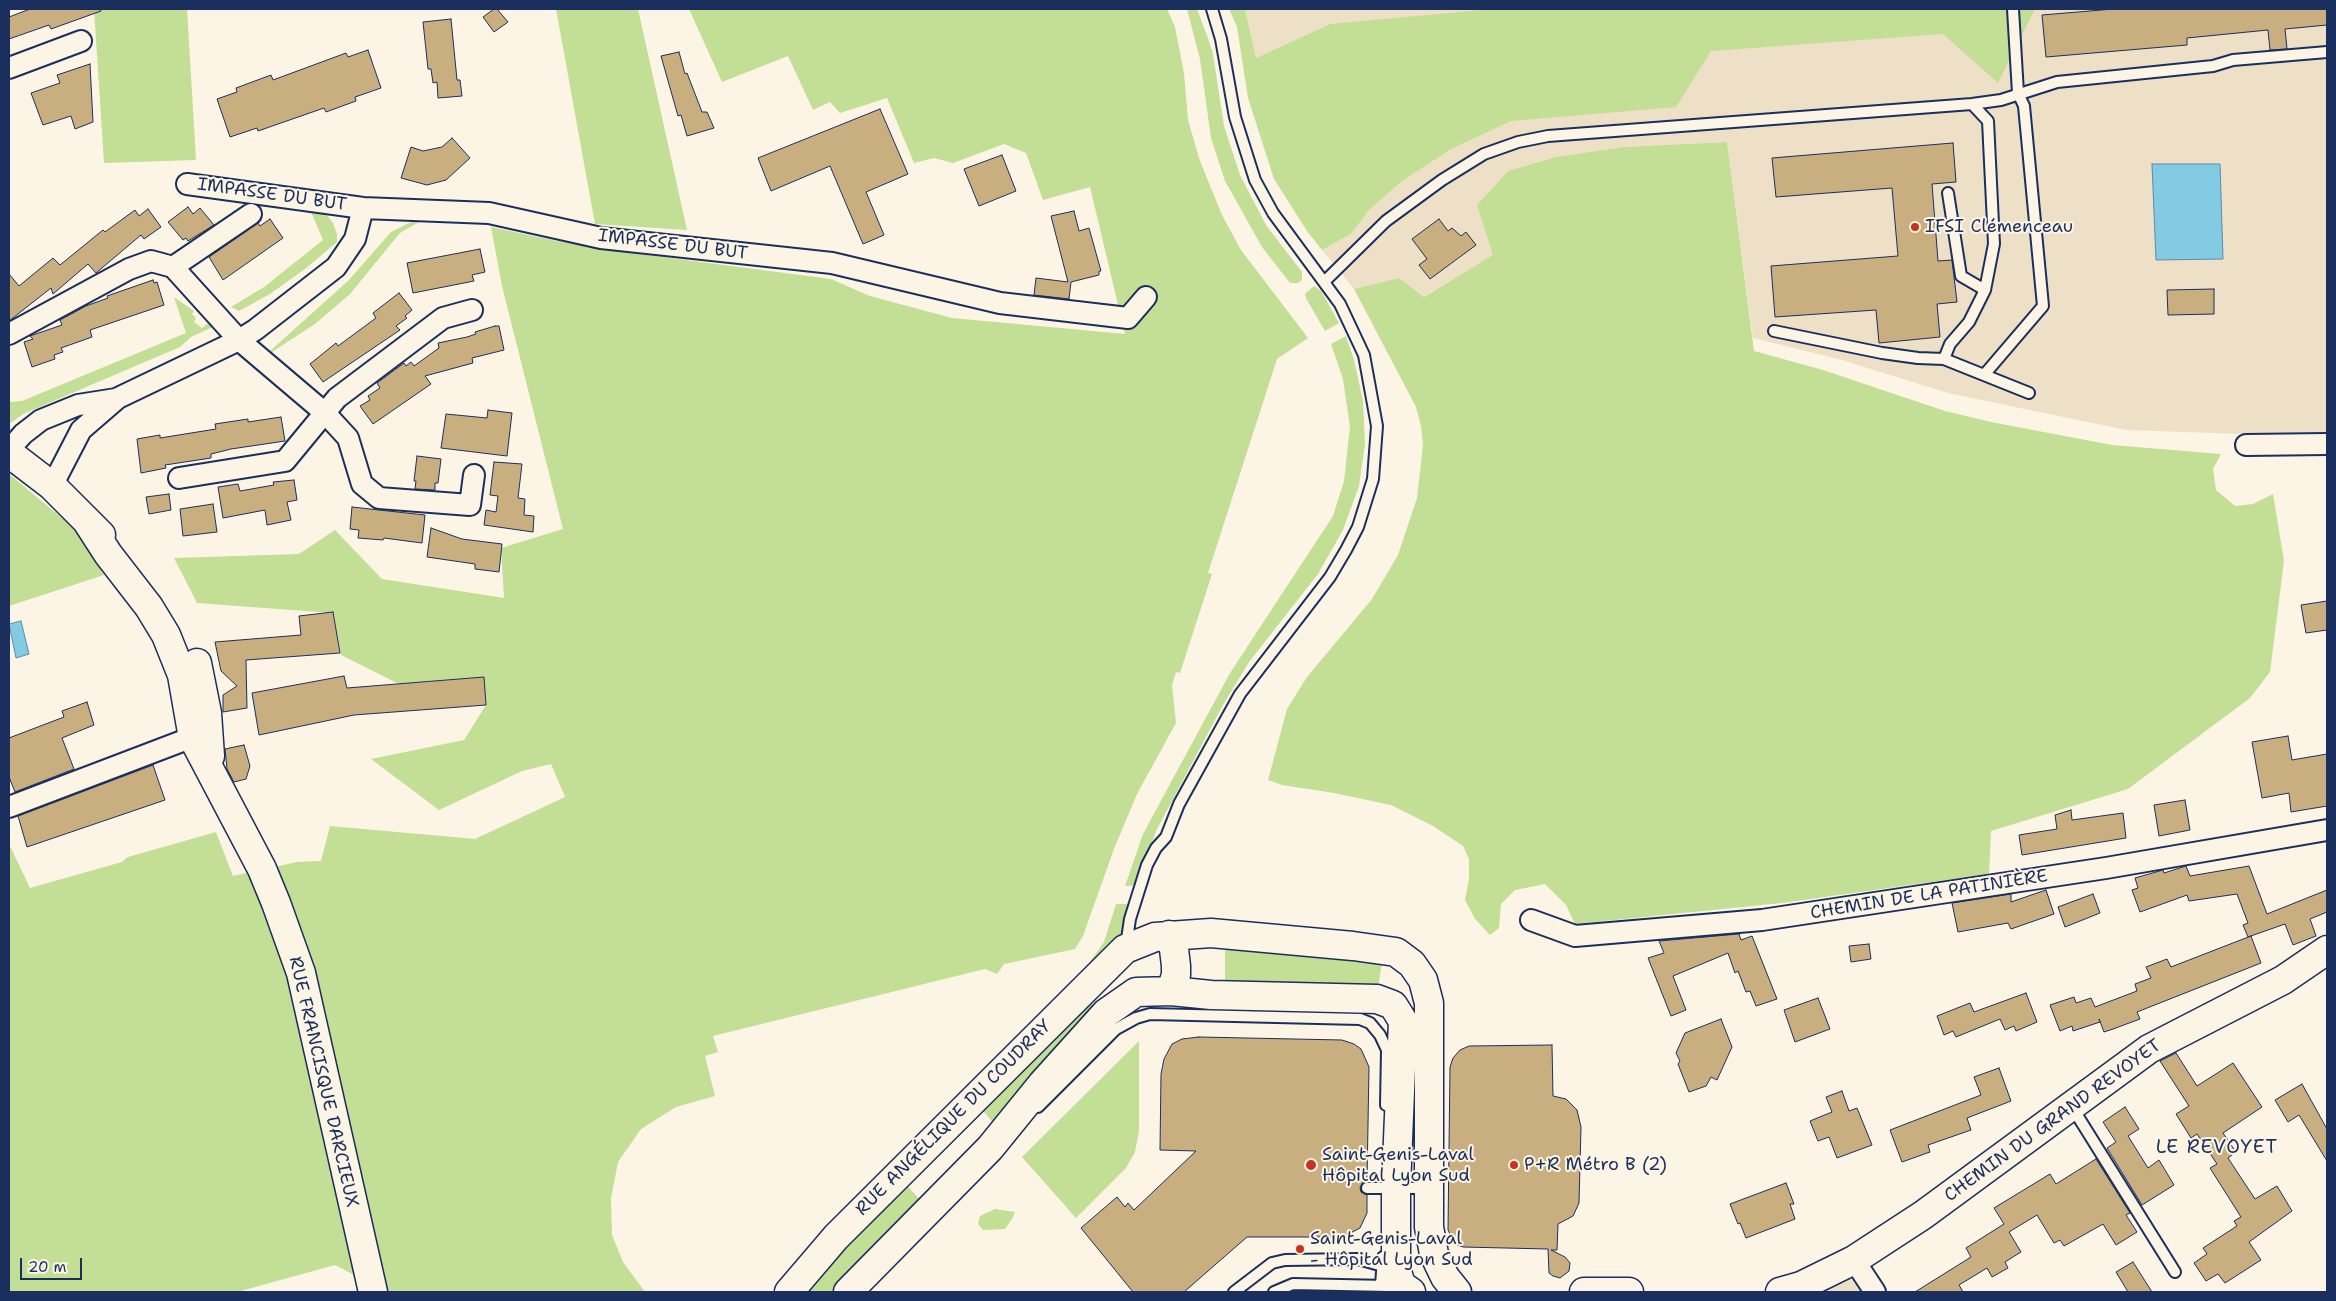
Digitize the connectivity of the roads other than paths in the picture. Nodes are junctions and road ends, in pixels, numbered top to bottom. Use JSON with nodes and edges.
{"nodes":[{"id":1,"x":1212,"y":9,"type":"edge"},
{"id":2,"x":2013,"y":9,"type":"edge"},
{"id":3,"x":81,"y":41,"type":"dead end"},
{"id":4,"x":2327,"y":52,"type":"edge"},
{"id":5,"x":9,"y":68,"type":"edge"},
{"id":6,"x":2018,"y":93,"type":"junction"},
{"id":7,"x":1972,"y":104,"type":"junction"},
{"id":8,"x":188,"y":184,"type":"dead end"},
{"id":9,"x":1948,"y":193,"type":"dead end"},
{"id":10,"x":363,"y":208,"type":"junction"},
{"id":11,"x":251,"y":214,"type":"dead end"},
{"id":12,"x":173,"y":267,"type":"junction"},
{"id":13,"x":1325,"y":281,"type":"junction"},
{"id":14,"x":1985,"y":290,"type":"junction"},
{"id":15,"x":1146,"y":297,"type":"dead end"},
{"id":16,"x":472,"y":310,"type":"dead end"},
{"id":17,"x":1774,"y":330,"type":"dead end"},
{"id":18,"x":9,"y":334,"type":"edge"},
{"id":19,"x":239,"y":340,"type":"junction"},
{"id":20,"x":1944,"y":359,"type":"junction"},
{"id":21,"x":1984,"y":374,"type":"junction"},
{"id":22,"x":2029,"y":393,"type":"dead end"},
{"id":23,"x":118,"y":398,"type":"junction"},
{"id":24,"x":325,"y":413,"type":"junction"},
{"id":25,"x":2327,"y":444,"type":"edge"},
{"id":26,"x":2246,"y":446,"type":"dead end"},
{"id":27,"x":9,"y":452,"type":"edge"},
{"id":28,"x":474,"y":475,"type":"dead end"},
{"id":29,"x":179,"y":478,"type":"dead end"},
{"id":30,"x":52,"y":486,"type":"junction"},
{"id":31,"x":201,"y":734,"type":"junction"},
{"id":32,"x":9,"y":807,"type":"edge"},
{"id":33,"x":2327,"y":830,"type":"edge"},
{"id":34,"x":1531,"y":920,"type":"dead end"},
{"id":35,"x":1168,"y":935,"type":"junction"},
{"id":36,"x":1126,"y":949,"type":"junction"},
{"id":37,"x":2327,"y":950,"type":"edge"},
{"id":38,"x":1143,"y":1003,"type":"junction"},
{"id":39,"x":1168,"y":1003,"type":"junction"},
{"id":40,"x":2071,"y":1106,"type":"junction"},
{"id":41,"x":1386,"y":1119,"type":"dead end"},
{"id":42,"x":1367,"y":1188,"type":"dead end"},
{"id":43,"x":1387,"y":1188,"type":"junction"},
{"id":44,"x":1428,"y":1188,"type":"junction"},
{"id":45,"x":1383,"y":1247,"type":"dead end"},
{"id":46,"x":1854,"y":1260,"type":"junction"},
{"id":47,"x":2175,"y":1272,"type":"dead end"},
{"id":48,"x":1394,"y":1282,"type":"edge"},
{"id":49,"x":372,"y":1292,"type":"edge"},
{"id":50,"x":789,"y":1292,"type":"edge"},
{"id":51,"x":848,"y":1292,"type":"edge"},
{"id":52,"x":1234,"y":1292,"type":"edge"},
{"id":53,"x":1274,"y":1292,"type":"edge"},
{"id":54,"x":1457,"y":1292,"type":"edge"},
{"id":55,"x":1584,"y":1292,"type":"edge"},
{"id":56,"x":1629,"y":1292,"type":"edge"},
{"id":57,"x":1780,"y":1292,"type":"edge"},
{"id":58,"x":1875,"y":1292,"type":"edge"}],
"edges":[{"from":1,"to":13,"type":"lane"},
{"from":2,"to":6,"type":"lane"},
{"from":3,"to":5,"type":"street"},
{"from":4,"to":6,"type":"lane"},
{"from":6,"to":7,"type":"lane"},
{"from":6,"to":21,"type":"lane"},
{"from":7,"to":13,"type":"lane"},
{"from":7,"to":14,"type":"lane"},
{"from":8,"to":10,"type":"street","name":"IMPASSE DU BUT"},
{"from":9,"to":14,"type":"lane"},
{"from":10,"to":15,"type":"street","name":"IMPASSE DU BUT"},
{"from":10,"to":19,"type":"street"},
{"from":11,"to":12,"type":"street"},
{"from":12,"to":18,"type":"street"},
{"from":12,"to":19,"type":"street"},
{"from":13,"to":36,"type":"lane"},
{"from":14,"to":20,"type":"lane"},
{"from":16,"to":24,"type":"street"},
{"from":17,"to":20,"type":"lane"},
{"from":19,"to":23,"type":"street"},
{"from":19,"to":24,"type":"street"},
{"from":20,"to":21,"type":"lane"},
{"from":21,"to":22,"type":"lane"},
{"from":23,"to":27,"type":"street"},
{"from":23,"to":30,"type":"street"},
{"from":24,"to":28,"type":"street"},
{"from":24,"to":29,"type":"street"},
{"from":25,"to":26,"type":"street"},
{"from":27,"to":30,"type":"street","name":"RUE FRANCISQUE DARCIEUX"},
{"from":30,"to":31,"type":"street","name":"RUE FRANCISQUE DARCIEUX"},
{"from":31,"to":32,"type":"street"},
{"from":31,"to":49,"type":"street","name":"RUE FRANCISQUE DARCIEUX"},
{"from":33,"to":34,"type":"street","name":"CHEMIN DE LA PATINIÈRE"},
{"from":35,"to":36,"type":"street","name":"RUE ANGÉLIQUE DU COUDRAY"},
{"from":35,"to":39,"type":"street"},
{"from":35,"to":44,"type":"street","name":"RUE ANGÉLIQUE DU COUDRAY"},
{"from":36,"to":38,"type":"street"},
{"from":36,"to":50,"type":"street","name":"RUE ANGÉLIQUE DU COUDRAY"},
{"from":37,"to":40,"type":"street","name":"CHEMIN DU GRAND REVOYET"},
{"from":38,"to":39,"type":"street"},
{"from":38,"to":51,"type":"street","name":"RUE ANGÉLIQUE DU COUDRAY"},
{"from":39,"to":41,"type":"lane"},
{"from":39,"to":43,"type":"street"},
{"from":40,"to":46,"type":"street","name":"CHEMIN DU GRAND REVOYET"},
{"from":40,"to":47,"type":"lane"},
{"from":42,"to":43,"type":"lane"},
{"from":43,"to":44,"type":"lane"},
{"from":43,"to":48,"type":"street"},
{"from":44,"to":54,"type":"street","name":"RUE ANGÉLIQUE DU COUDRAY"},
{"from":45,"to":48,"type":"lane"},
{"from":46,"to":57,"type":"street","name":"CHEMIN DU GRAND REVOYET"},
{"from":46,"to":58,"type":"street"},
{"from":48,"to":52,"type":"lane"},
{"from":48,"to":53,"type":"lane"},
{"from":55,"to":56,"type":"street"}]}
